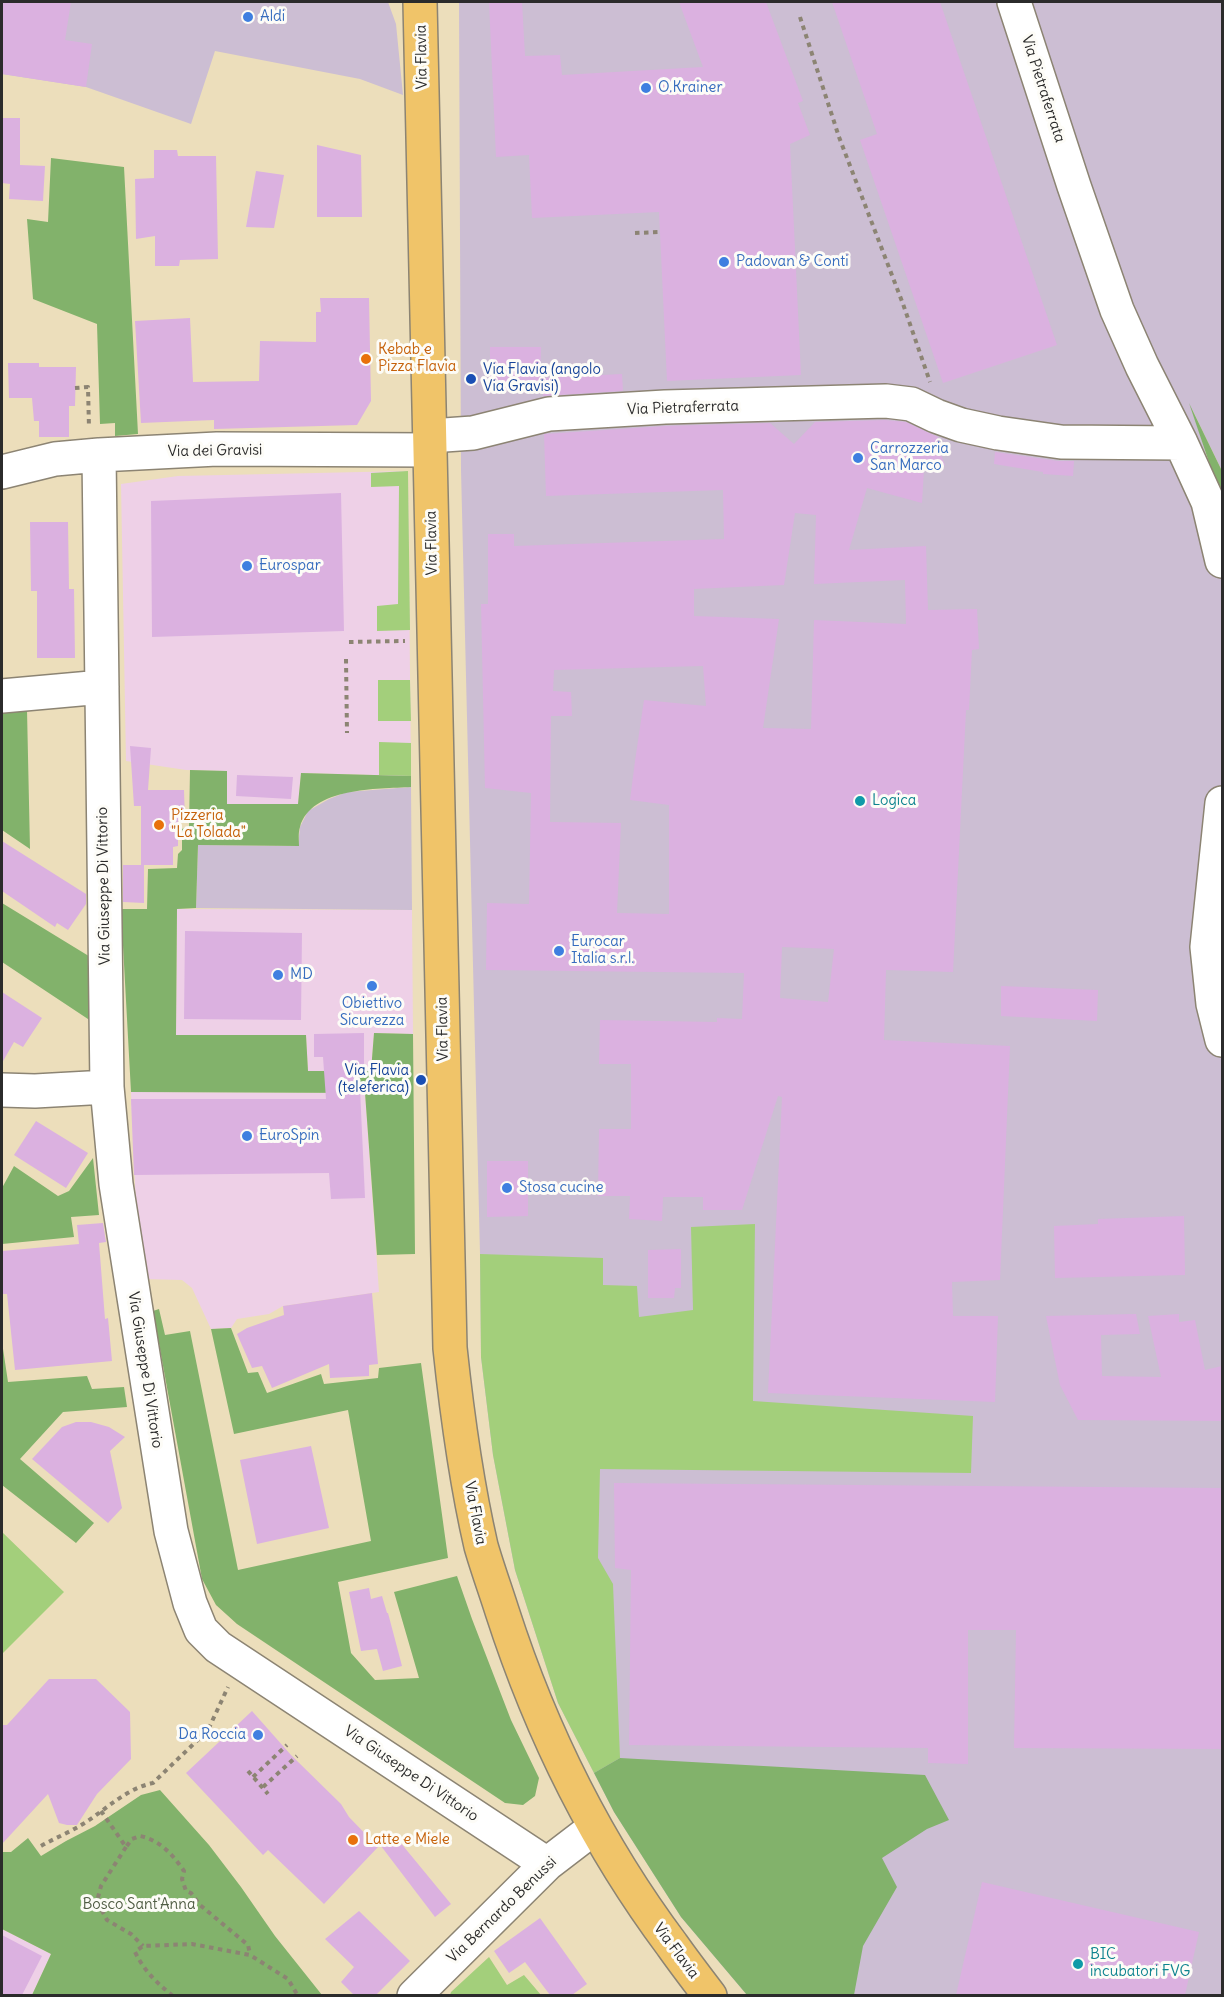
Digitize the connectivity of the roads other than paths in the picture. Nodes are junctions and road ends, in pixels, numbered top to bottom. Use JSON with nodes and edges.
{"nodes":[{"id":1,"x":407,"y":2,"type":"edge"},
{"id":2,"x":1014,"y":2,"type":"edge"},
{"id":3,"x":421,"y":17,"type":"edge"},
{"id":4,"x":430,"y":443,"type":"junction"},
{"id":5,"x":1181,"y":443,"type":"junction"},
{"id":6,"x":94,"y":455,"type":"junction"},
{"id":7,"x":2,"y":472,"type":"edge"},
{"id":8,"x":1222,"y":561,"type":"edge"},
{"id":9,"x":102,"y":687,"type":"junction"},
{"id":10,"x":2,"y":696,"type":"edge"},
{"id":11,"x":1222,"y":804,"type":"edge"},
{"id":12,"x":1222,"y":1040,"type":"edge"},
{"id":13,"x":107,"y":1088,"type":"junction"},
{"id":14,"x":2,"y":1090,"type":"edge"},
{"id":15,"x":594,"y":1828,"type":"junction"},
{"id":16,"x":547,"y":1864,"type":"junction"},
{"id":17,"x":414,"y":1995,"type":"edge"},
{"id":18,"x":710,"y":1995,"type":"edge"}],
"edges":[{"from":1,"to":3,"type":"main road"},
{"from":2,"to":5,"type":"street","name":"Via Pietraferrata"},
{"from":3,"to":4,"type":"main road","name":"Via Flavia"},
{"from":4,"to":5,"type":"street","name":"Via Pietraferrata"},
{"from":4,"to":6,"type":"street","name":"Via dei Gravisi"},
{"from":4,"to":15,"type":"main road","name":"Via Flavia"},
{"from":5,"to":8,"type":"street","name":"Via Pietraferrata"},
{"from":6,"to":7,"type":"street","name":"Via dei Gravisi"},
{"from":6,"to":9,"type":"street","name":"Via Giuseppe Di Vittorio"},
{"from":9,"to":10,"type":"street"},
{"from":9,"to":13,"type":"street","name":"Via Giuseppe Di Vittorio"},
{"from":11,"to":12,"type":"street"},
{"from":13,"to":14,"type":"street"},
{"from":13,"to":16,"type":"street","name":"Via Giuseppe Di Vittorio"},
{"from":15,"to":16,"type":"street","name":"Via Bernardo Benussi"},
{"from":15,"to":18,"type":"main road","name":"Via Flavia"},
{"from":16,"to":17,"type":"street","name":"Via Bernardo Benussi"}]}
